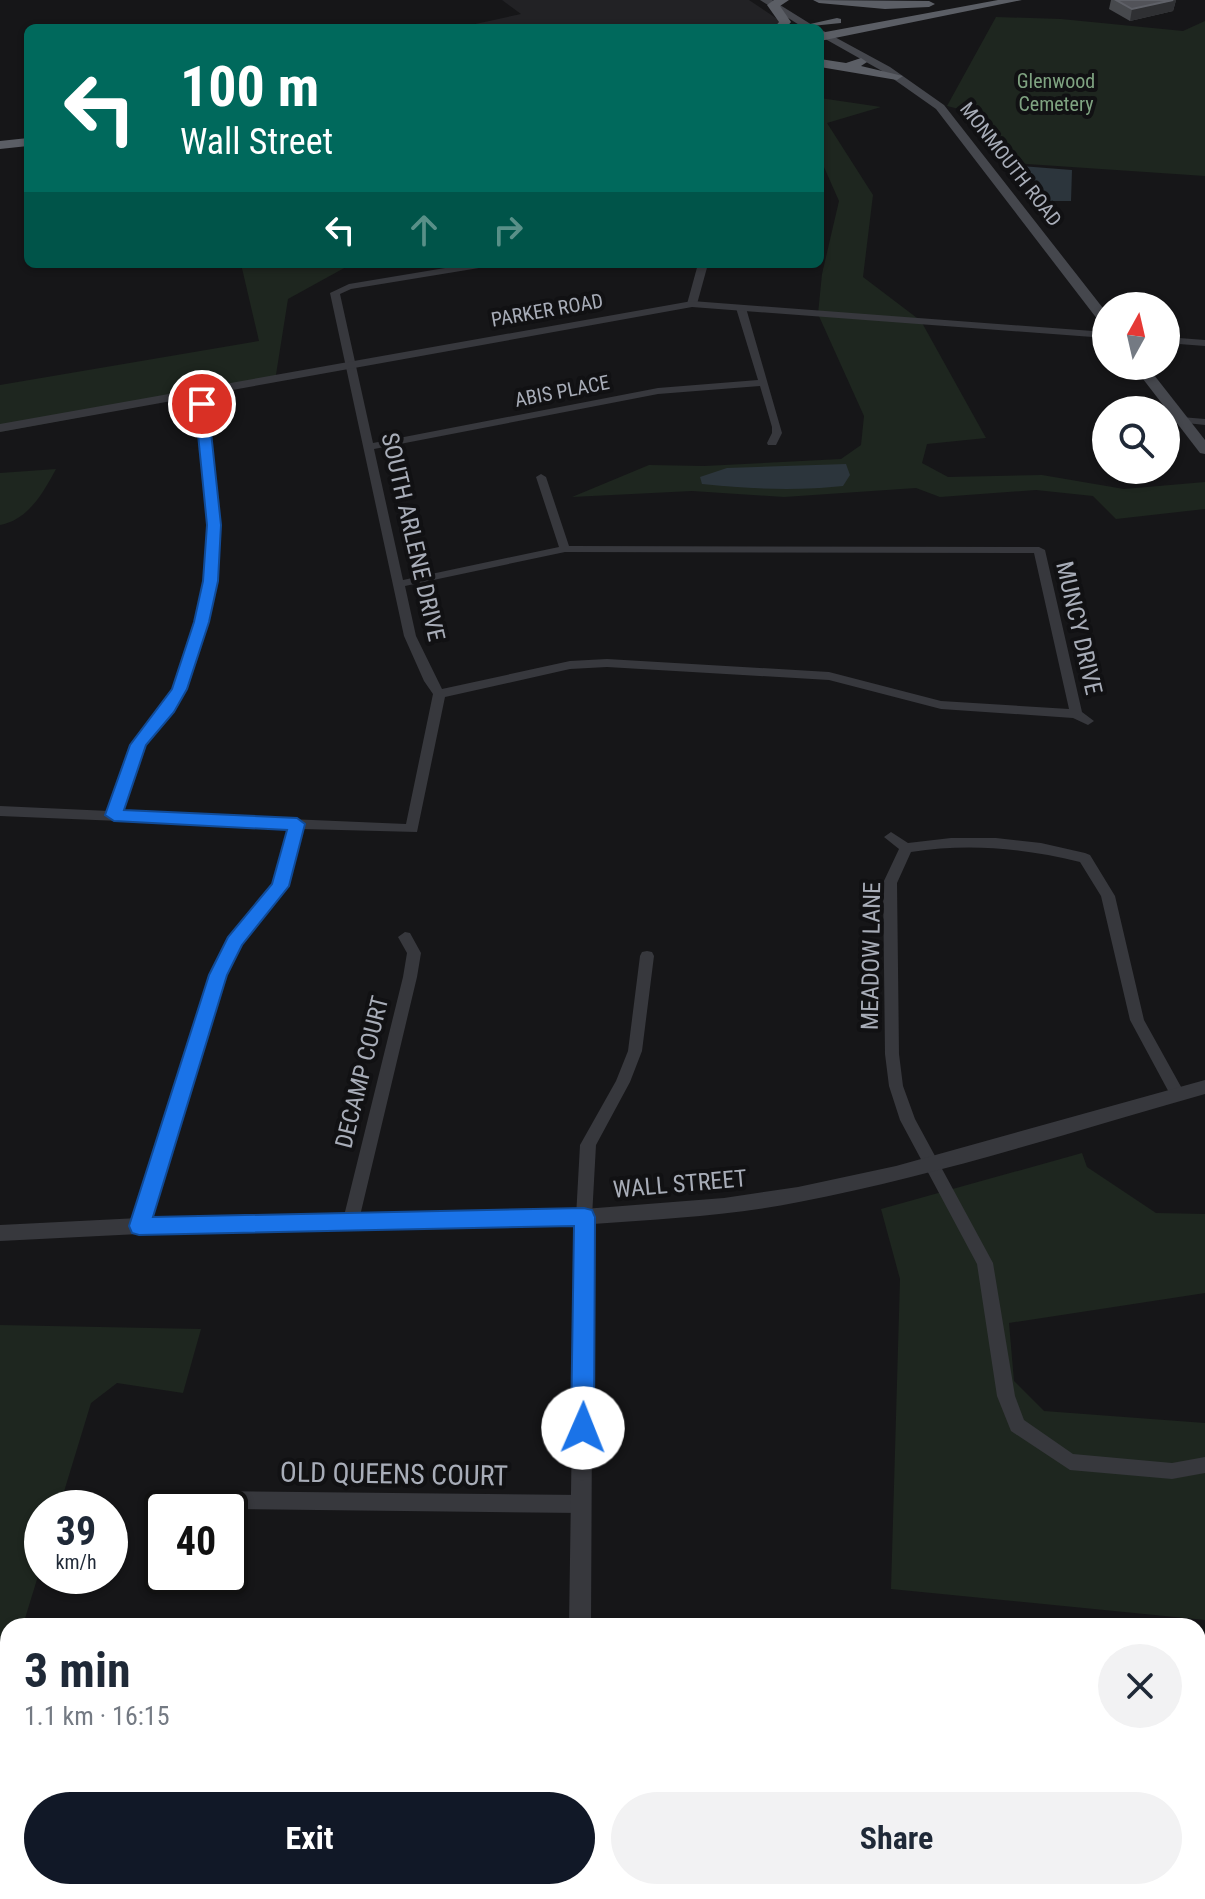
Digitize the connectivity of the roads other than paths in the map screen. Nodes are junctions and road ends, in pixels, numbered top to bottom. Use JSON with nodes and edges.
{"nodes":[{"id":1,"x":819,"y":0,"type":"edge"},
{"id":2,"x":952,"y":0,"type":"edge"},
{"id":3,"x":1016,"y":0,"type":"edge"},
{"id":4,"x":774,"y":2,"type":"edge"},
{"id":5,"x":929,"y":4,"type":"junction"},
{"id":6,"x":783,"y":24,"type":"edge"},
{"id":7,"x":804,"y":24,"type":"edge"},
{"id":8,"x":872,"y":27,"type":"junction"},
{"id":9,"x":824,"y":29,"type":"edge"},
{"id":10,"x":824,"y":30,"type":"edge"},
{"id":11,"x":824,"y":36,"type":"edge"},
{"id":12,"x":862,"y":55,"type":"junction"},
{"id":13,"x":824,"y":64,"type":"edge"},
{"id":14,"x":847,"y":67,"type":"junction"},
{"id":15,"x":897,"y":76,"type":"junction"},
{"id":16,"x":24,"y":130,"type":"edge"},
{"id":17,"x":0,"y":132,"type":"edge"},
{"id":18,"x":24,"y":142,"type":"edge"},
{"id":19,"x":0,"y":145,"type":"edge"},
{"id":20,"x":463,"y":268,"type":"edge"},
{"id":21,"x":702,"y":268,"type":"edge"},
{"id":22,"x":1092,"y":303,"type":"edge"},
{"id":23,"x":692,"y":304,"type":"junction"},
{"id":24,"x":741,"y":308,"type":"junction"},
{"id":25,"x":1092,"y":334,"type":"edge"},
{"id":26,"x":1180,"y":341,"type":"edge"},
{"id":27,"x":1205,"y":343,"type":"edge"},
{"id":28,"x":351,"y":364,"type":"junction"},
{"id":29,"x":1151,"y":380,"type":"edge"},
{"id":30,"x":763,"y":383,"type":"junction"},
{"id":31,"x":199,"y":392,"type":"junction"},
{"id":32,"x":1181,"y":420,"type":"junction"},
{"id":33,"x":1205,"y":422,"type":"edge"},
{"id":34,"x":0,"y":428,"type":"edge"},
{"id":35,"x":772,"y":443,"type":"dead end"},
{"id":36,"x":369,"y":447,"type":"junction"},
{"id":37,"x":1205,"y":450,"type":"edge"},
{"id":38,"x":541,"y":477,"type":"dead end"},
{"id":39,"x":565,"y":549,"type":"junction"},
{"id":40,"x":399,"y":584,"type":"junction"},
{"id":41,"x":439,"y":694,"type":"junction"},
{"id":42,"x":0,"y":811,"type":"edge"},
{"id":43,"x":114,"y":815,"type":"junction"},
{"id":44,"x":297,"y":824,"type":"junction"},
{"id":45,"x":891,"y":837,"type":"dead end"},
{"id":46,"x":906,"y":848,"type":"junction"},
{"id":47,"x":405,"y":937,"type":"dead end"},
{"id":48,"x":647,"y":956,"type":"dead end"},
{"id":49,"x":1205,"y":1087,"type":"edge"},
{"id":50,"x":1177,"y":1094,"type":"junction"},
{"id":51,"x":930,"y":1162,"type":"junction"},
{"id":52,"x":584,"y":1217,"type":"junction"},
{"id":53,"x":351,"y":1220,"type":"junction"},
{"id":54,"x":139,"y":1226,"type":"junction"},
{"id":55,"x":0,"y":1233,"type":"edge"},
{"id":56,"x":1205,"y":1465,"type":"edge"},
{"id":57,"x":248,"y":1500,"type":"edge"},
{"id":58,"x":582,"y":1504,"type":"junction"},
{"id":59,"x":580,"y":1618,"type":"edge"}],
"edges":[{"from":1,"to":5,"type":"highway"},
{"from":2,"to":5,"type":"highway"},
{"from":3,"to":8,"type":"highway"},
{"from":4,"to":6,"type":"highway"},
{"from":4,"to":7,"type":"main road","name":"MONMOUTH ROAD"},
{"from":5,"to":9,"type":"highway"},
{"from":8,"to":10,"type":"highway"},
{"from":8,"to":12,"type":"highway"},
{"from":11,"to":12,"type":"main road","name":"MONMOUTH ROAD"},
{"from":12,"to":14,"type":"highway"},
{"from":12,"to":15,"type":"main road","name":"MONMOUTH ROAD"},
{"from":13,"to":14,"type":"highway"},
{"from":14,"to":15,"type":"highway"},
{"from":15,"to":22,"type":"main road","name":"MONMOUTH ROAD"},
{"from":16,"to":17,"type":"highway"},
{"from":18,"to":19,"type":"highway"},
{"from":20,"to":28,"type":"street","name":"SOUTH ARLENE DRIVE"},
{"from":21,"to":23,"type":"street"},
{"from":23,"to":24,"type":"street","name":"PARKER ROAD"},
{"from":23,"to":28,"type":"street","name":"PARKER ROAD"},
{"from":24,"to":25,"type":"street","name":"PARKER ROAD"},
{"from":24,"to":30,"type":"street"},
{"from":26,"to":27,"type":"street"},
{"from":28,"to":31,"type":"street","name":"PARKER ROAD"},
{"from":28,"to":36,"type":"street","name":"SOUTH ARLENE DRIVE"},
{"from":29,"to":32,"type":"main road"},
{"from":30,"to":35,"type":"street"},
{"from":30,"to":36,"type":"street","name":"ABIS PLACE"},
{"from":31,"to":34,"type":"street","name":"PARKER ROAD"},
{"from":31,"to":43,"type":"street"},
{"from":32,"to":33,"type":"street"},
{"from":32,"to":37,"type":"main road"},
{"from":36,"to":40,"type":"street","name":"SOUTH ARLENE DRIVE"},
{"from":38,"to":39,"type":"street"},
{"from":39,"to":40,"type":"street","name":"MUNCY DRIVE"},
{"from":39,"to":41,"type":"street","name":"MUNCY DRIVE"},
{"from":40,"to":41,"type":"street","name":"SOUTH ARLENE DRIVE"},
{"from":41,"to":44,"type":"street"},
{"from":42,"to":43,"type":"street"},
{"from":43,"to":44,"type":"street"},
{"from":44,"to":54,"type":"street"},
{"from":45,"to":46,"type":"street"},
{"from":46,"to":50,"type":"street"},
{"from":46,"to":51,"type":"street","name":"MEADOW LANE"},
{"from":47,"to":53,"type":"street","name":"DECAMP COURT"},
{"from":48,"to":52,"type":"street"},
{"from":49,"to":50,"type":"street","name":"WALL STREET"},
{"from":50,"to":51,"type":"street","name":"WALL STREET"},
{"from":51,"to":52,"type":"street","name":"WALL STREET"},
{"from":51,"to":56,"type":"street","name":"MEADOW LANE"},
{"from":52,"to":53,"type":"street","name":"WALL STREET"},
{"from":52,"to":58,"type":"street"},
{"from":53,"to":54,"type":"street","name":"WALL STREET"},
{"from":54,"to":55,"type":"street","name":"WALL STREET"},
{"from":57,"to":58,"type":"street","name":"OLD QUEENS COURT"},
{"from":58,"to":59,"type":"street"}]}
